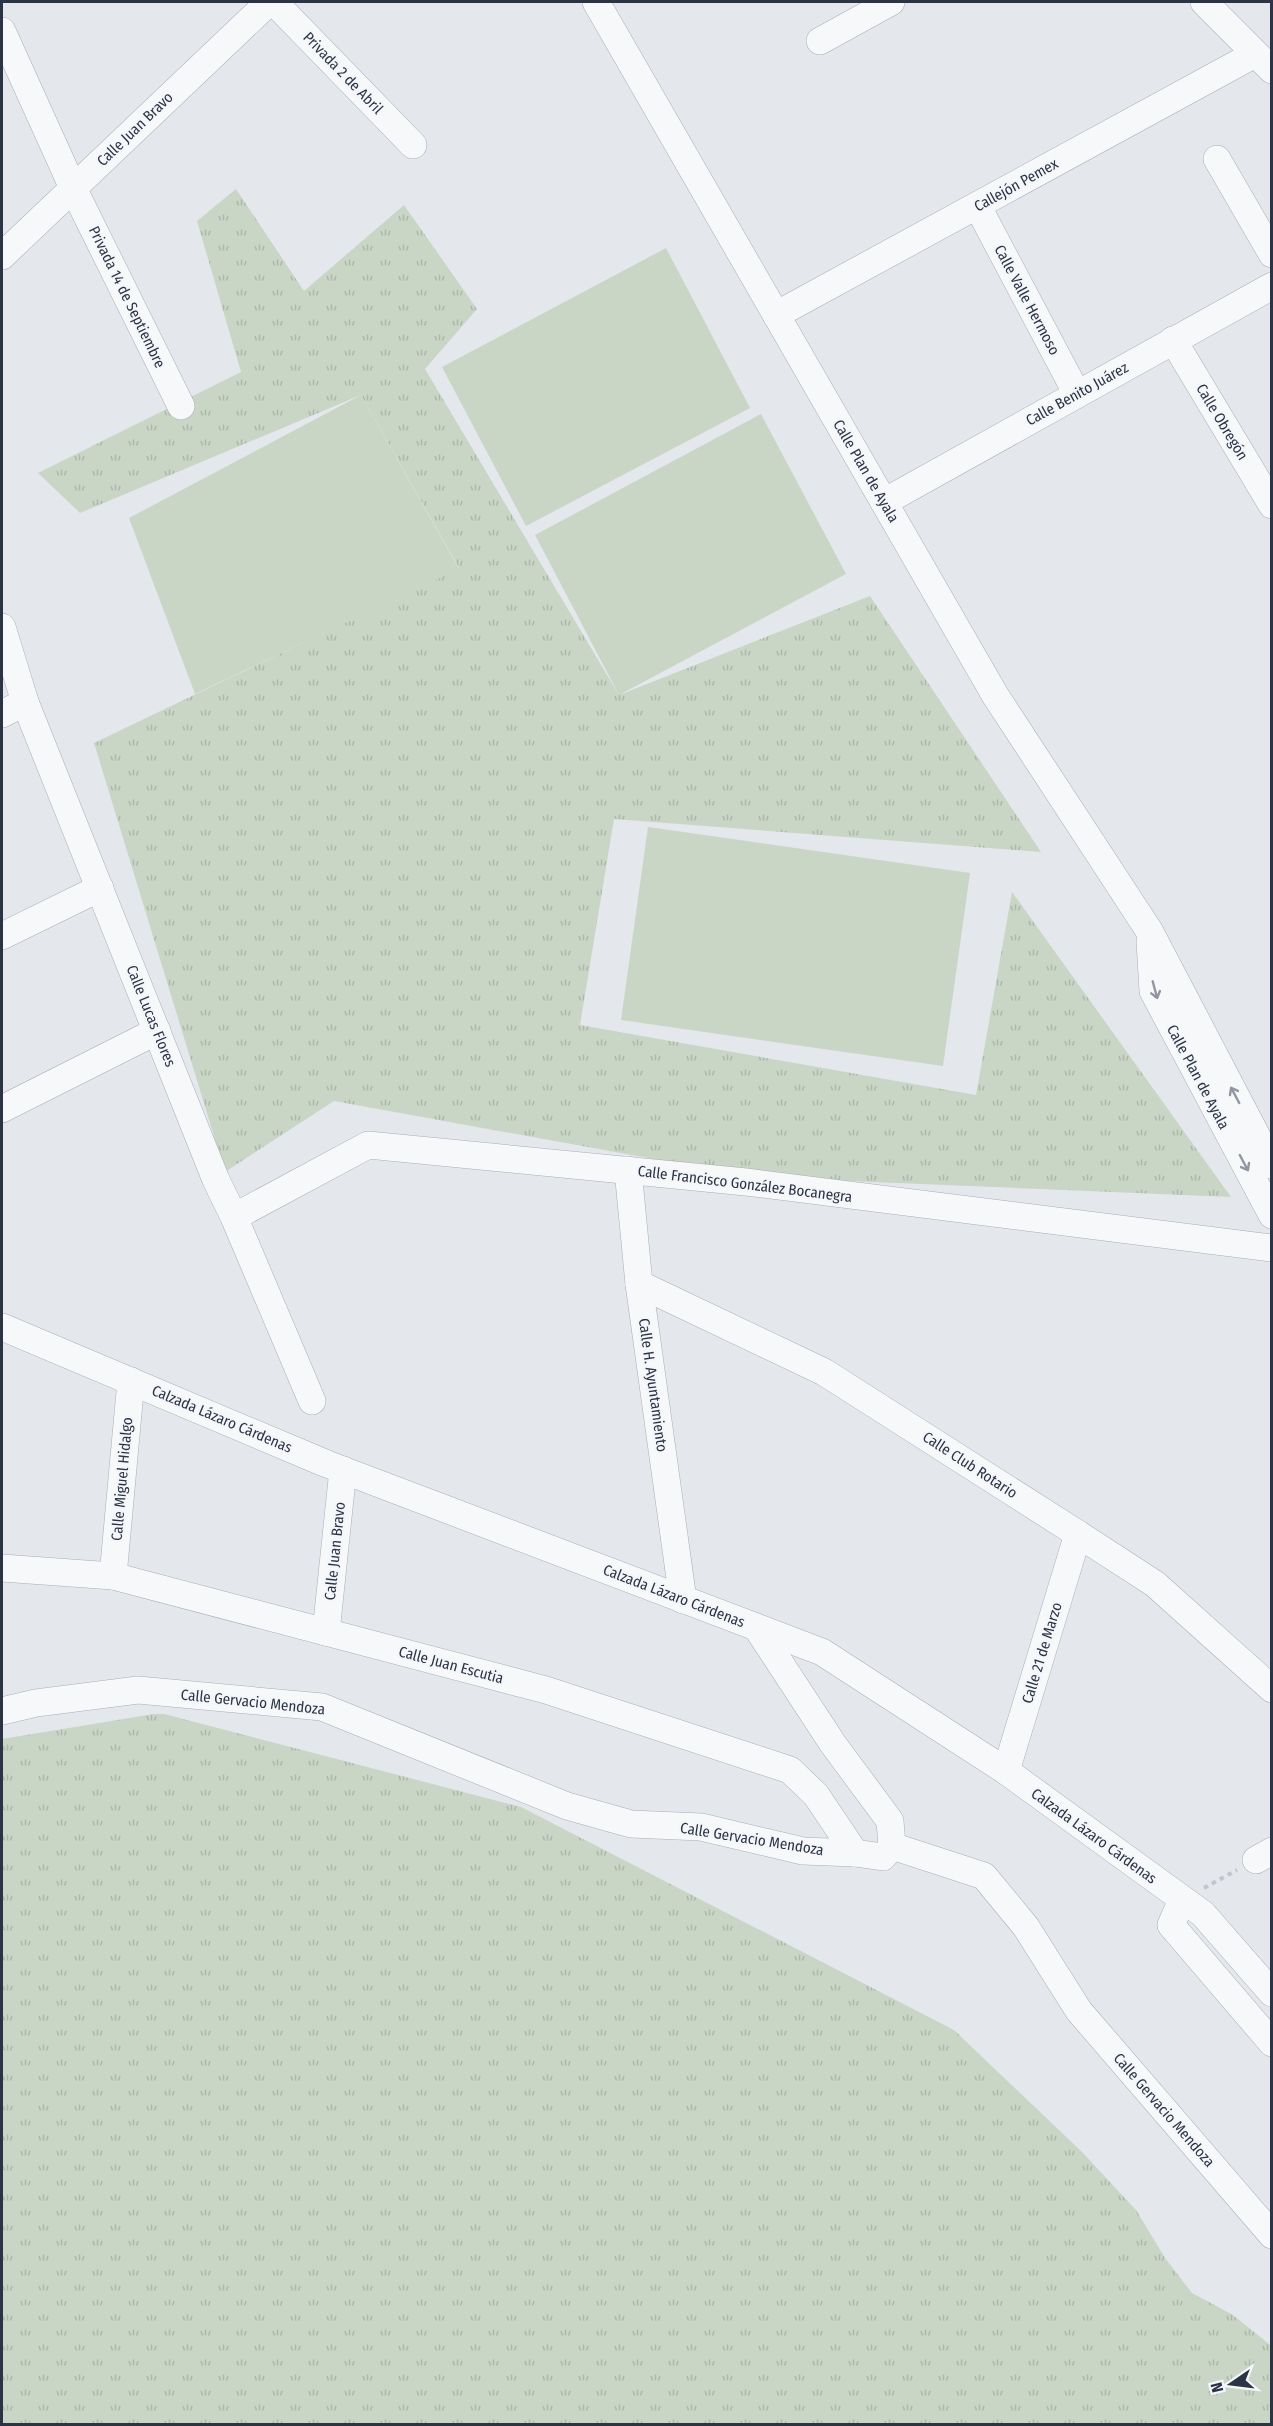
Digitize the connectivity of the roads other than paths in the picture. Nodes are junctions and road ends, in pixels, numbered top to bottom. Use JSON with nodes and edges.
{"nodes":[{"id":1,"x":269,"y":2,"type":"edge"},
{"id":2,"x":274,"y":2,"type":"edge"},
{"id":3,"x":596,"y":2,"type":"edge"},
{"id":4,"x":891,"y":2,"type":"edge"},
{"id":5,"x":1204,"y":2,"type":"edge"},
{"id":6,"x":2,"y":31,"type":"edge"},
{"id":7,"x":820,"y":41,"type":"dead end"},
{"id":8,"x":1263,"y":62,"type":"edge"},
{"id":9,"x":413,"y":145,"type":"dead end"},
{"id":10,"x":1216,"y":159,"type":"dead end"},
{"id":11,"x":73,"y":188,"type":"junction"},
{"id":12,"x":978,"y":207,"type":"junction"},
{"id":13,"x":1272,"y":254,"type":"edge"},
{"id":14,"x":2,"y":256,"type":"edge"},
{"id":15,"x":1272,"y":286,"type":"edge"},
{"id":16,"x":776,"y":315,"type":"junction"},
{"id":17,"x":1173,"y":340,"type":"junction"},
{"id":18,"x":1077,"y":394,"type":"junction"},
{"id":19,"x":181,"y":405,"type":"dead end"},
{"id":20,"x":884,"y":502,"type":"junction"},
{"id":21,"x":1272,"y":505,"type":"edge"},
{"id":22,"x":2,"y":627,"type":"edge"},
{"id":23,"x":26,"y":702,"type":"junction"},
{"id":24,"x":2,"y":714,"type":"edge"},
{"id":25,"x":97,"y":882,"type":"junction"},
{"id":26,"x":2,"y":920,"type":"edge"},
{"id":27,"x":1150,"y":932,"type":"junction"},
{"id":28,"x":2,"y":936,"type":"edge"},
{"id":29,"x":157,"y":1031,"type":"junction"},
{"id":30,"x":2,"y":1109,"type":"edge"},
{"id":31,"x":1272,"y":1165,"type":"edge"},
{"id":32,"x":628,"y":1170,"type":"junction"},
{"id":33,"x":1272,"y":1215,"type":"edge"},
{"id":34,"x":234,"y":1217,"type":"junction"},
{"id":35,"x":1272,"y":1248,"type":"edge"},
{"id":36,"x":639,"y":1284,"type":"junction"},
{"id":37,"x":2,"y":1327,"type":"edge"},
{"id":38,"x":131,"y":1381,"type":"junction"},
{"id":39,"x":312,"y":1401,"type":"dead end"},
{"id":40,"x":343,"y":1470,"type":"junction"},
{"id":41,"x":1078,"y":1534,"type":"junction"},
{"id":42,"x":2,"y":1568,"type":"edge"},
{"id":43,"x":113,"y":1576,"type":"junction"},
{"id":44,"x":683,"y":1600,"type":"junction"},
{"id":45,"x":757,"y":1628,"type":"junction"},
{"id":46,"x":326,"y":1632,"type":"junction"},
{"id":47,"x":1272,"y":1689,"type":"edge"},
{"id":48,"x":2,"y":1712,"type":"edge"},
{"id":49,"x":1006,"y":1771,"type":"junction"},
{"id":50,"x":892,"y":1846,"type":"junction"},
{"id":51,"x":855,"y":1853,"type":"junction"},
{"id":52,"x":1182,"y":1900,"type":"junction"},
{"id":53,"x":1272,"y":1994,"type":"edge"},
{"id":54,"x":1272,"y":2043,"type":"edge"},
{"id":55,"x":1272,"y":2235,"type":"edge"}],
"edges":[{"from":1,"to":11,"type":"street","name":"Calle Juan Bravo"},
{"from":2,"to":9,"type":"street","name":"Privada 2 de Abril"},
{"from":3,"to":16,"type":"street","name":"Calle Plan de Ayala"},
{"from":4,"to":7,"type":"street"},
{"from":5,"to":8,"type":"street"},
{"from":6,"to":11,"type":"street","name":"Privada 14 de Septiembre"},
{"from":8,"to":12,"type":"street","name":"Callejón Pemex"},
{"from":10,"to":13,"type":"street"},
{"from":11,"to":14,"type":"street","name":"Calle Juan Bravo"},
{"from":11,"to":19,"type":"street","name":"Privada 14 de Septiembre"},
{"from":12,"to":16,"type":"street","name":"Callejón Pemex"},
{"from":12,"to":18,"type":"street","name":"Calle Valle Hermoso"},
{"from":15,"to":17,"type":"street","name":"Calle Benito Juárez"},
{"from":16,"to":20,"type":"street","name":"Calle Plan de Ayala"},
{"from":17,"to":18,"type":"street","name":"Calle Benito Juárez"},
{"from":17,"to":21,"type":"street","name":"Calle Obregón"},
{"from":18,"to":20,"type":"street","name":"Calle Benito Juárez"},
{"from":20,"to":27,"type":"street","name":"Calle Plan de Ayala"},
{"from":22,"to":23,"type":"street","name":"Calle Lucas Flores"},
{"from":23,"to":24,"type":"street"},
{"from":23,"to":25,"type":"street","name":"Calle Lucas Flores"},
{"from":25,"to":26,"type":"street"},
{"from":25,"to":28,"type":"street"},
{"from":25,"to":29,"type":"street","name":"Calle Lucas Flores"},
{"from":31,"to":27,"type":"street","name":"Calle Plan de Ayala","one_way":true},
{"from":27,"to":33,"type":"street","name":"Calle Plan de Ayala","one_way":true},
{"from":29,"to":30,"type":"street"},
{"from":29,"to":34,"type":"street","name":"Calle Lucas Flores"},
{"from":32,"to":34,"type":"street","name":"Calle Francisco González Bocanegra"},
{"from":32,"to":35,"type":"street","name":"Calle Francisco González Bocanegra"},
{"from":32,"to":36,"type":"street","name":"Calle H. Ayuntamiento"},
{"from":34,"to":39,"type":"street","name":"Calle Lucas Flores"},
{"from":36,"to":41,"type":"street","name":"Calle Club Rotario"},
{"from":36,"to":44,"type":"street","name":"Calle H. Ayuntamiento"},
{"from":37,"to":38,"type":"street","name":"Calzada Lázaro Cárdenas"},
{"from":38,"to":40,"type":"street","name":"Calzada Lázaro Cárdenas"},
{"from":38,"to":43,"type":"street","name":"Calle Miguel Hidalgo"},
{"from":40,"to":44,"type":"street","name":"Calzada Lázaro Cárdenas"},
{"from":40,"to":46,"type":"street","name":"Calle Juan Bravo"},
{"from":41,"to":47,"type":"street","name":"Calle Club Rotario"},
{"from":41,"to":49,"type":"street","name":"Calle 21 de Marzo"},
{"from":42,"to":43,"type":"street","name":"Calle Juan Escutia"},
{"from":43,"to":46,"type":"street","name":"Calle Juan Escutia"},
{"from":44,"to":45,"type":"street","name":"Calzada Lázaro Cárdenas"},
{"from":45,"to":49,"type":"street","name":"Calzada Lázaro Cárdenas"},
{"from":45,"to":50,"type":"street"},
{"from":46,"to":51,"type":"street","name":"Calle Juan Escutia"},
{"from":48,"to":51,"type":"street","name":"Calle Gervacio Mendoza"},
{"from":49,"to":52,"type":"street","name":"Calzada Lázaro Cárdenas"},
{"from":50,"to":51,"type":"street","name":"Calle Gervacio Mendoza"},
{"from":50,"to":55,"type":"street","name":"Calle Gervacio Mendoza"},
{"from":52,"to":53,"type":"street","name":"Calzada Lázaro Cárdenas"},
{"from":52,"to":54,"type":"street"}]}
